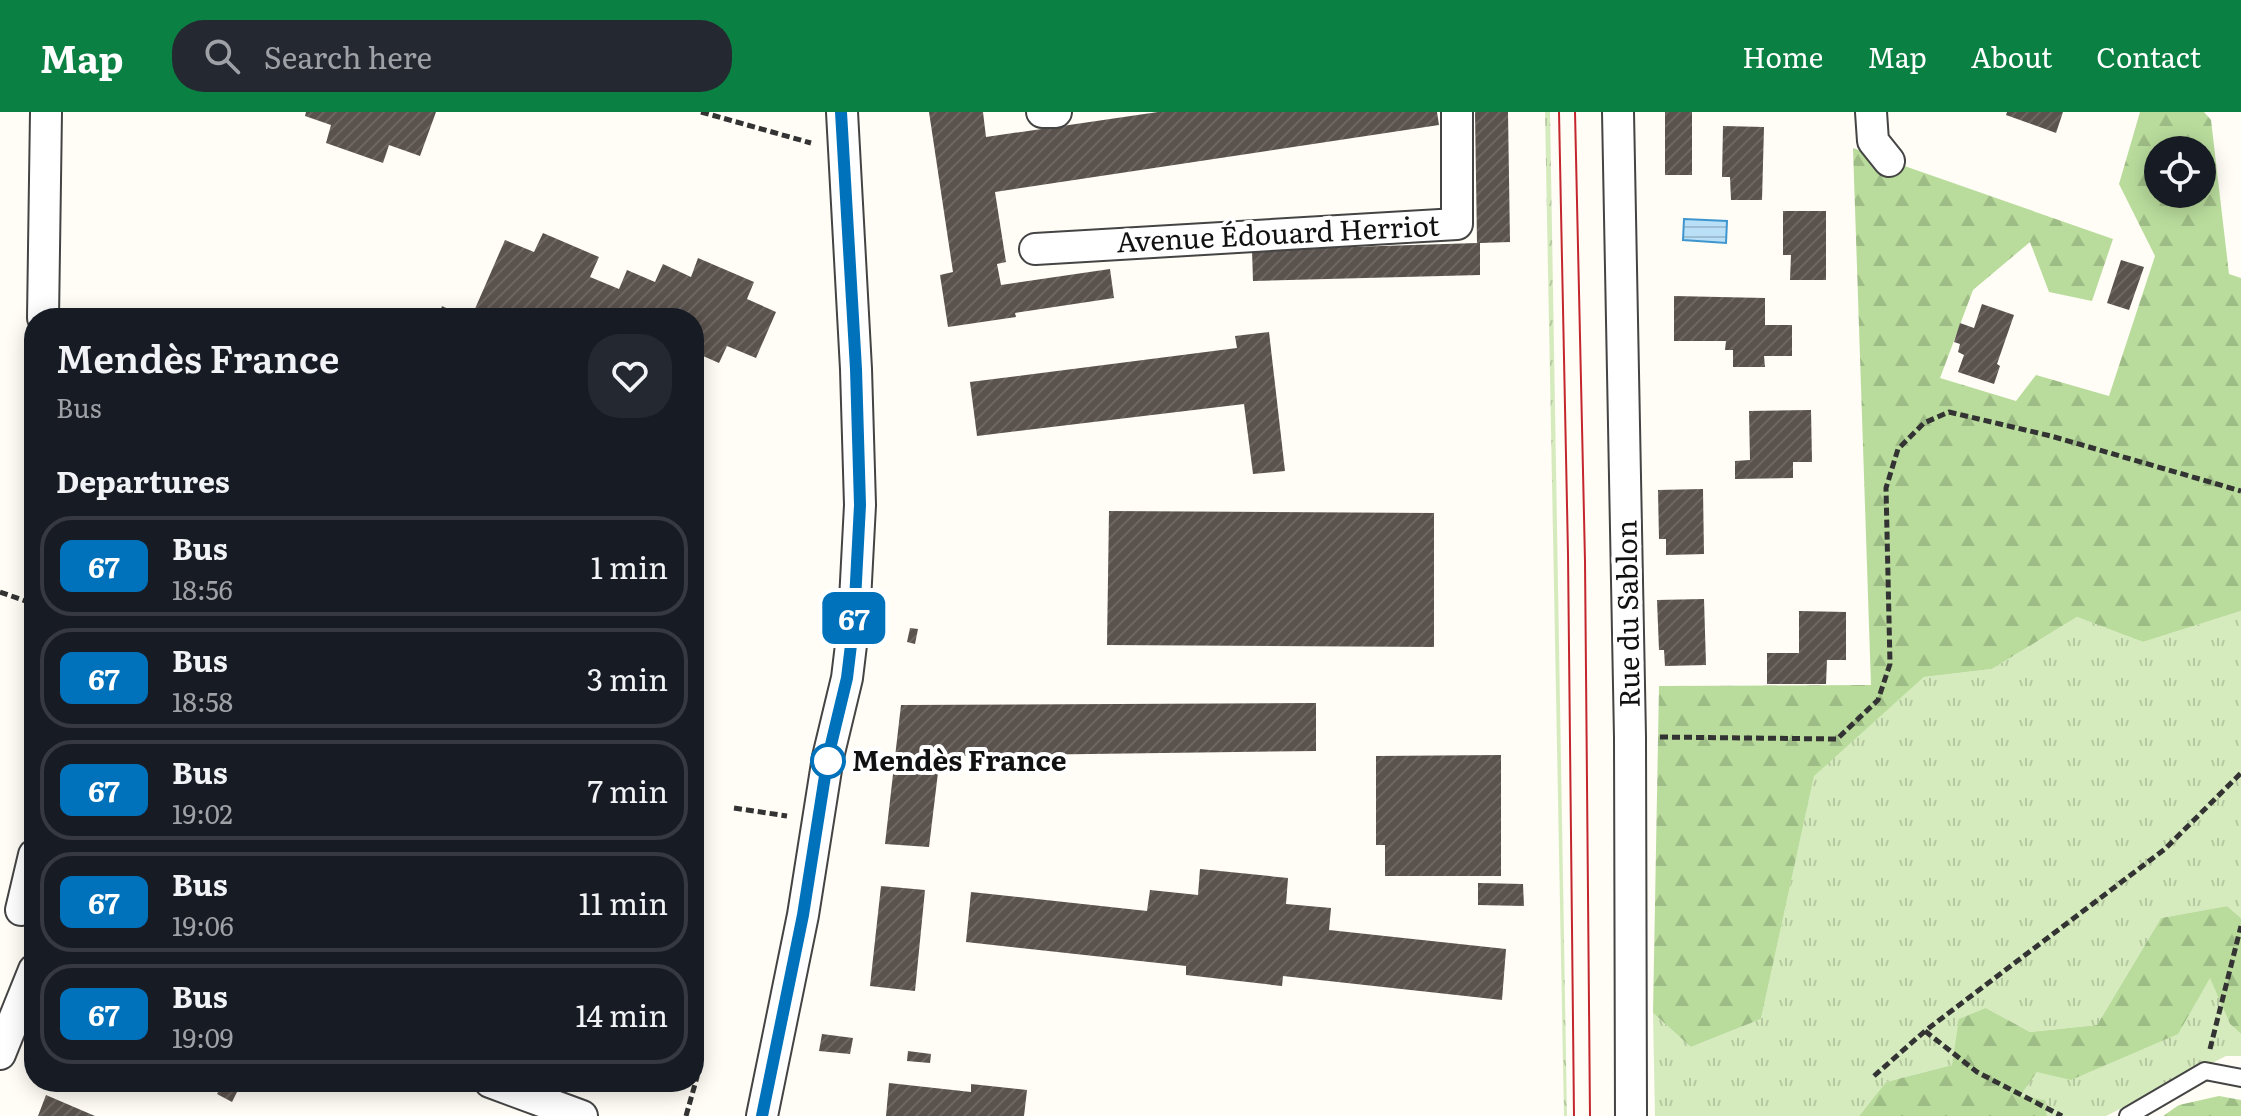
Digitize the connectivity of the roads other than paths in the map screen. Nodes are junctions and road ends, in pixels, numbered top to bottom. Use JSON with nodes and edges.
{"nodes":[{"id":1,"x":46,"y":112,"type":"edge"},
{"id":2,"x":842,"y":112,"type":"edge"},
{"id":3,"x":1042,"y":112,"type":"edge"},
{"id":4,"x":1056,"y":112,"type":"edge"},
{"id":5,"x":1457,"y":112,"type":"edge"},
{"id":6,"x":1618,"y":112,"type":"edge"},
{"id":7,"x":1871,"y":112,"type":"edge"},
{"id":8,"x":1889,"y":161,"type":"dead end"},
{"id":9,"x":1035,"y":249,"type":"dead end"},
{"id":10,"x":43,"y":308,"type":"edge"},
{"id":11,"x":24,"y":889,"type":"edge"},
{"id":12,"x":18,"y":909,"type":"edge"},
{"id":13,"x":24,"y":995,"type":"edge"},
{"id":14,"x":0,"y":1054,"type":"edge"},
{"id":15,"x":2241,"y":1078,"type":"edge"},
{"id":16,"x":505,"y":1092,"type":"edge"},
{"id":17,"x":528,"y":1107,"type":"edge"},
{"id":18,"x":582,"y":1116,"type":"edge"},
{"id":19,"x":762,"y":1116,"type":"edge"},
{"id":20,"x":1631,"y":1116,"type":"edge"},
{"id":21,"x":2128,"y":1116,"type":"edge"}],
"edges":[{"from":1,"to":10,"type":"street"},
{"from":2,"to":19,"type":"street"},
{"from":3,"to":4,"type":"street"},
{"from":5,"to":9,"type":"street","name":"Avenue Édouard Herriot"},
{"from":6,"to":20,"type":"street","name":"Rue du Sablon"},
{"from":7,"to":8,"type":"street"},
{"from":11,"to":12,"type":"street"},
{"from":13,"to":14,"type":"street"},
{"from":15,"to":21,"type":"lane"},
{"from":16,"to":17,"type":"street"},
{"from":17,"to":18,"type":"street"}]}
